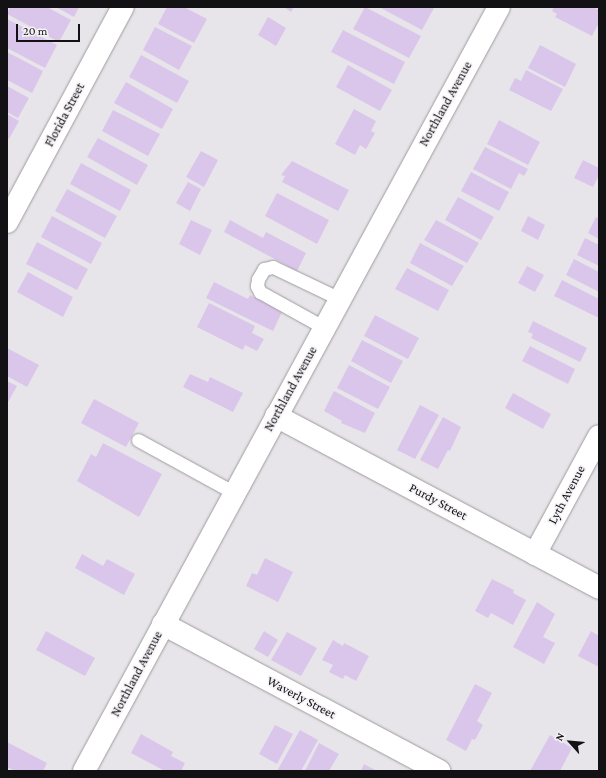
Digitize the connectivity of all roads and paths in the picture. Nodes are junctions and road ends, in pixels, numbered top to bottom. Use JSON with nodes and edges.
{"nodes":[{"id":1,"x":123,"y":7,"type":"edge"},
{"id":2,"x":499,"y":7,"type":"edge"},
{"id":3,"x":7,"y":222,"type":"edge"},
{"id":4,"x":340,"y":299,"type":"junction"},
{"id":5,"x":325,"y":328,"type":"junction"},
{"id":6,"x":276,"y":416,"type":"junction"},
{"id":7,"x":599,"y":436,"type":"edge"},
{"id":8,"x":138,"y":440,"type":"dead end"},
{"id":9,"x":235,"y":493,"type":"junction"},
{"id":10,"x":535,"y":554,"type":"junction"},
{"id":11,"x":599,"y":588,"type":"edge"},
{"id":12,"x":163,"y":624,"type":"junction"},
{"id":13,"x":84,"y":771,"type":"edge"},
{"id":14,"x":439,"y":771,"type":"edge"}],
"edges":[{"from":1,"to":3,"type":"street","name":"Florida Street"},
{"from":2,"to":4,"type":"street","name":"Northland Avenue"},
{"from":4,"to":5,"type":"street","name":"Northland Avenue"},
{"from":4,"to":5,"type":"lane"},
{"from":5,"to":6,"type":"street","name":"Northland Avenue"},
{"from":6,"to":9,"type":"street","name":"Northland Avenue"},
{"from":6,"to":10,"type":"street","name":"Purdy Street"},
{"from":7,"to":10,"type":"street","name":"Lyth Avenue"},
{"from":8,"to":9,"type":"lane"},
{"from":9,"to":12,"type":"street","name":"Northland Avenue"},
{"from":10,"to":11,"type":"street","name":"Purdy Street"},
{"from":12,"to":13,"type":"street","name":"Northland Avenue"},
{"from":12,"to":14,"type":"street","name":"Waverly Street"}]}
